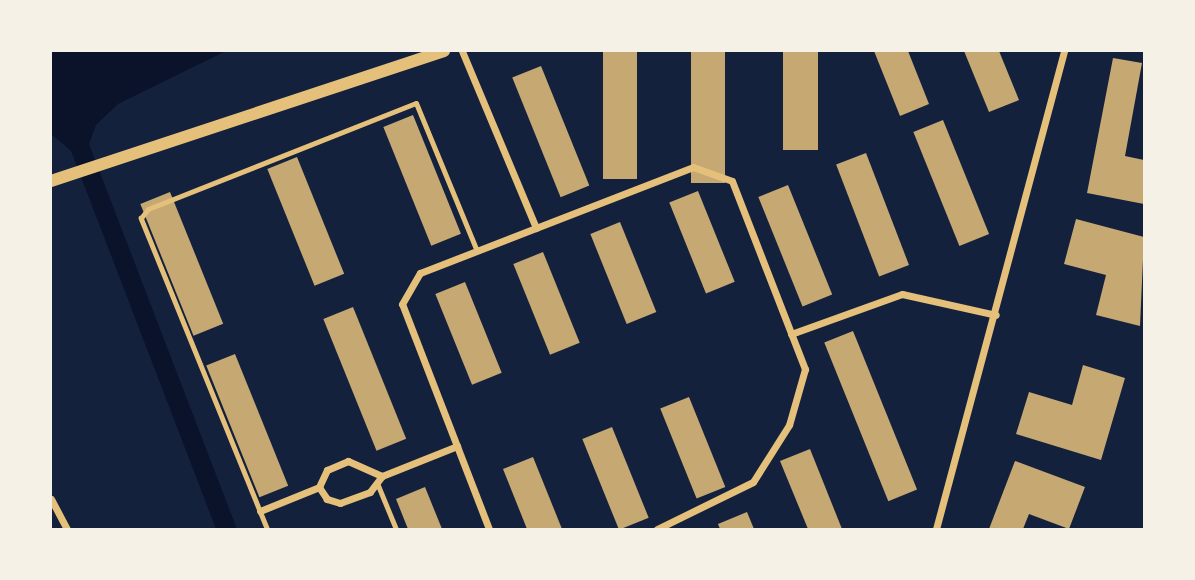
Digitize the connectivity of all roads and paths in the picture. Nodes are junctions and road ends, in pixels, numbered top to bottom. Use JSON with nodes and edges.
{"nodes":[{"id":1,"x":444,"y":51,"type":"edge"},
{"id":2,"x":462,"y":51,"type":"edge"},
{"id":3,"x":1064,"y":51,"type":"edge"},
{"id":4,"x":51,"y":181,"type":"edge"},
{"id":5,"x":536,"y":228,"type":"junction"},
{"id":6,"x":477,"y":251,"type":"junction"},
{"id":7,"x":996,"y":315,"type":"junction"},
{"id":8,"x":791,"y":334,"type":"junction"},
{"id":9,"x":457,"y":446,"type":"junction"},
{"id":10,"x":379,"y":479,"type":"junction"},
{"id":11,"x":319,"y":486,"type":"junction"},
{"id":12,"x":51,"y":499,"type":"edge"},
{"id":13,"x":260,"y":511,"type":"junction"},
{"id":14,"x":67,"y":529,"type":"edge"},
{"id":15,"x":267,"y":529,"type":"edge"},
{"id":16,"x":396,"y":529,"type":"edge"},
{"id":17,"x":489,"y":529,"type":"edge"},
{"id":18,"x":657,"y":529,"type":"edge"},
{"id":19,"x":936,"y":529,"type":"edge"}],
"edges":[{"from":1,"to":4,"type":"street"},
{"from":2,"to":5,"type":"street"},
{"from":3,"to":7,"type":"street"},
{"from":5,"to":6,"type":"street"},
{"from":5,"to":8,"type":"street"},
{"from":6,"to":9,"type":"street"},
{"from":6,"to":13,"type":"lane"},
{"from":7,"to":8,"type":"street"},
{"from":7,"to":19,"type":"street"},
{"from":8,"to":18,"type":"street"},
{"from":9,"to":10,"type":"street"},
{"from":9,"to":17,"type":"street"},
{"from":10,"to":11,"type":"street"},
{"from":10,"to":11,"type":"street"},
{"from":10,"to":16,"type":"lane"},
{"from":11,"to":13,"type":"street"},
{"from":12,"to":14,"type":"street"},
{"from":13,"to":15,"type":"lane"}]}
